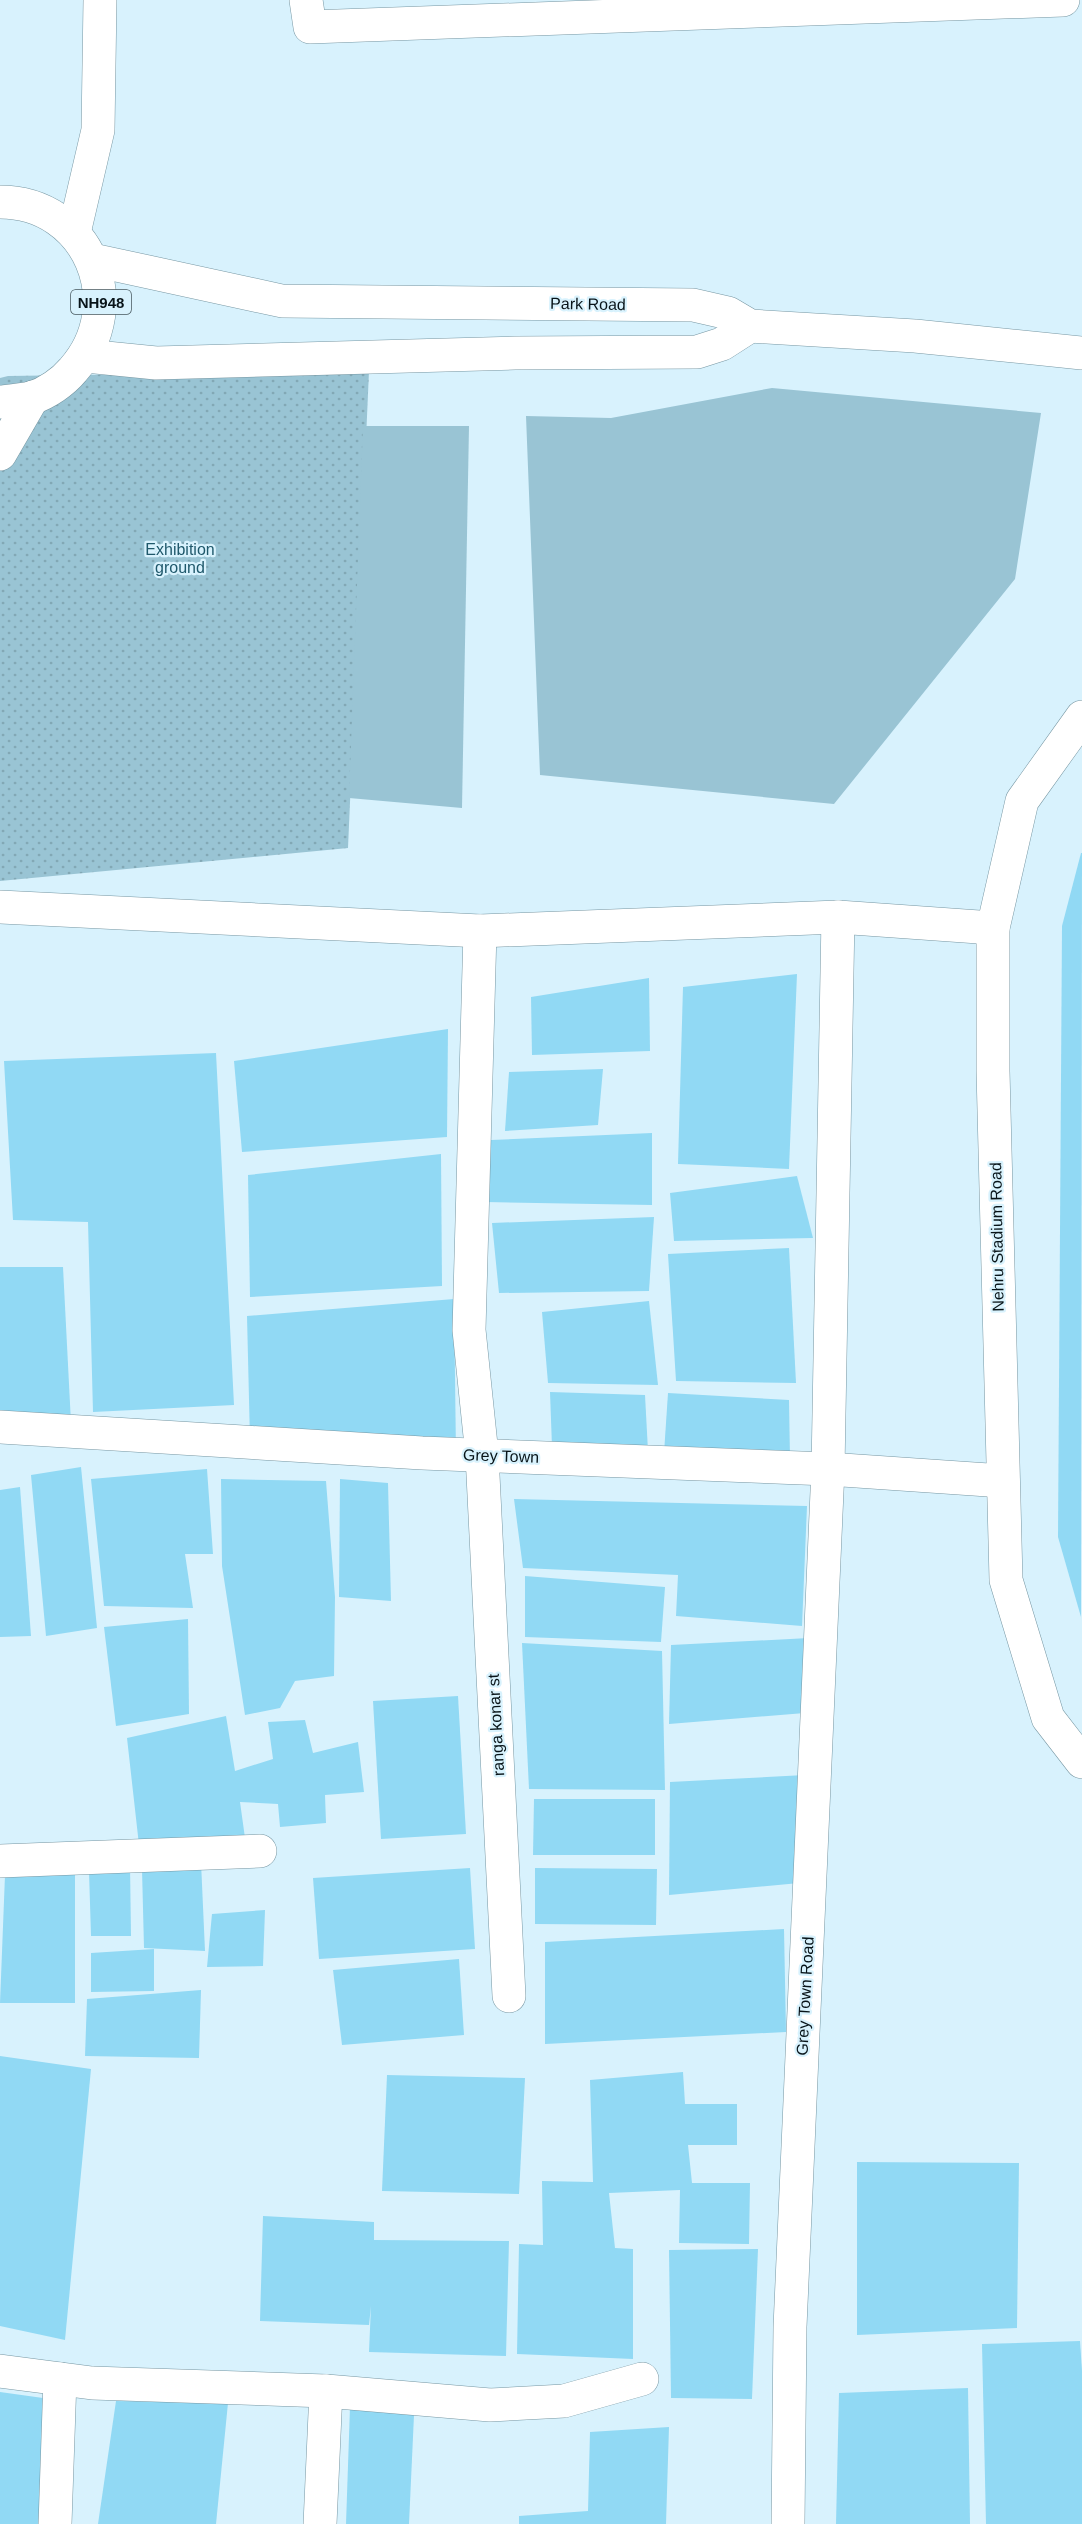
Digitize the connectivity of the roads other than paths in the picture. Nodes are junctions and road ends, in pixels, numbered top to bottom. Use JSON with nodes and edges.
{"nodes":[{"id":1,"x":100,"y":0,"type":"edge"},
{"id":2,"x":306,"y":0,"type":"edge"},
{"id":3,"x":1063,"y":0,"type":"edge"},
{"id":4,"x":0,"y":202,"type":"edge"},
{"id":5,"x":75,"y":233,"type":"junction"},
{"id":6,"x":93,"y":260,"type":"junction"},
{"id":7,"x":750,"y":326,"type":"junction"},
{"id":8,"x":1082,"y":353,"type":"edge"},
{"id":9,"x":86,"y":356,"type":"junction"},
{"id":10,"x":33,"y":397,"type":"junction"},
{"id":11,"x":0,"y":402,"type":"edge"},
{"id":12,"x":0,"y":454,"type":"edge"},
{"id":13,"x":1082,"y":717,"type":"edge"},
{"id":14,"x":0,"y":907,"type":"edge"},
{"id":15,"x":838,"y":917,"type":"junction"},
{"id":16,"x":993,"y":928,"type":"junction"},
{"id":17,"x":480,"y":931,"type":"junction"},
{"id":18,"x":0,"y":1427,"type":"edge"},
{"id":19,"x":482,"y":1455,"type":"junction"},
{"id":20,"x":828,"y":1468,"type":"junction"},
{"id":21,"x":1003,"y":1480,"type":"junction"},
{"id":22,"x":1082,"y":1762,"type":"edge"},
{"id":23,"x":260,"y":1851,"type":"dead end"},
{"id":24,"x":0,"y":1861,"type":"edge"},
{"id":25,"x":509,"y":1996,"type":"dead end"},
{"id":26,"x":0,"y":2371,"type":"edge"},
{"id":27,"x":60,"y":2379,"type":"junction"},
{"id":28,"x":642,"y":2379,"type":"dead end"},
{"id":29,"x":326,"y":2391,"type":"junction"},
{"id":30,"x":55,"y":2524,"type":"edge"},
{"id":31,"x":320,"y":2524,"type":"edge"},
{"id":32,"x":788,"y":2524,"type":"edge"}],
"edges":[{"from":1,"to":5,"type":"main road"},
{"from":2,"to":3,"type":"main road"},
{"from":4,"to":5,"type":"main road","number":"NH948"},
{"from":5,"to":6,"type":"main road","number":"NH948"},
{"from":6,"to":7,"type":"main road","name":"Park Road"},
{"from":6,"to":9,"type":"main road","number":"NH948"},
{"from":7,"to":8,"type":"main road","name":"Park Road"},
{"from":7,"to":9,"type":"main road"},
{"from":9,"to":10,"type":"main road","number":"NH948"},
{"from":10,"to":11,"type":"main road","number":"NH948"},
{"from":10,"to":12,"type":"main road"},
{"from":13,"to":16,"type":"main road","name":"Nehru Stadium Road"},
{"from":14,"to":17,"type":"main road"},
{"from":15,"to":16,"type":"main road"},
{"from":15,"to":17,"type":"main road"},
{"from":15,"to":20,"type":"main road","name":"Grey Town Road"},
{"from":16,"to":21,"type":"main road","name":"Nehru Stadium Road"},
{"from":17,"to":19,"type":"main road","name":"ranga konar st"},
{"from":18,"to":19,"type":"main road","name":"Grey Town"},
{"from":19,"to":20,"type":"main road","name":"Grey Town"},
{"from":19,"to":25,"type":"main road","name":"ranga konar st"},
{"from":20,"to":21,"type":"main road","name":"Grey Town"},
{"from":20,"to":32,"type":"main road","name":"Grey Town Road"},
{"from":21,"to":22,"type":"main road","name":"Nehru Stadium Road"},
{"from":23,"to":24,"type":"main road"},
{"from":26,"to":27,"type":"main road"},
{"from":27,"to":29,"type":"main road"},
{"from":27,"to":30,"type":"main road"},
{"from":28,"to":29,"type":"main road"},
{"from":29,"to":31,"type":"main road"}]}
